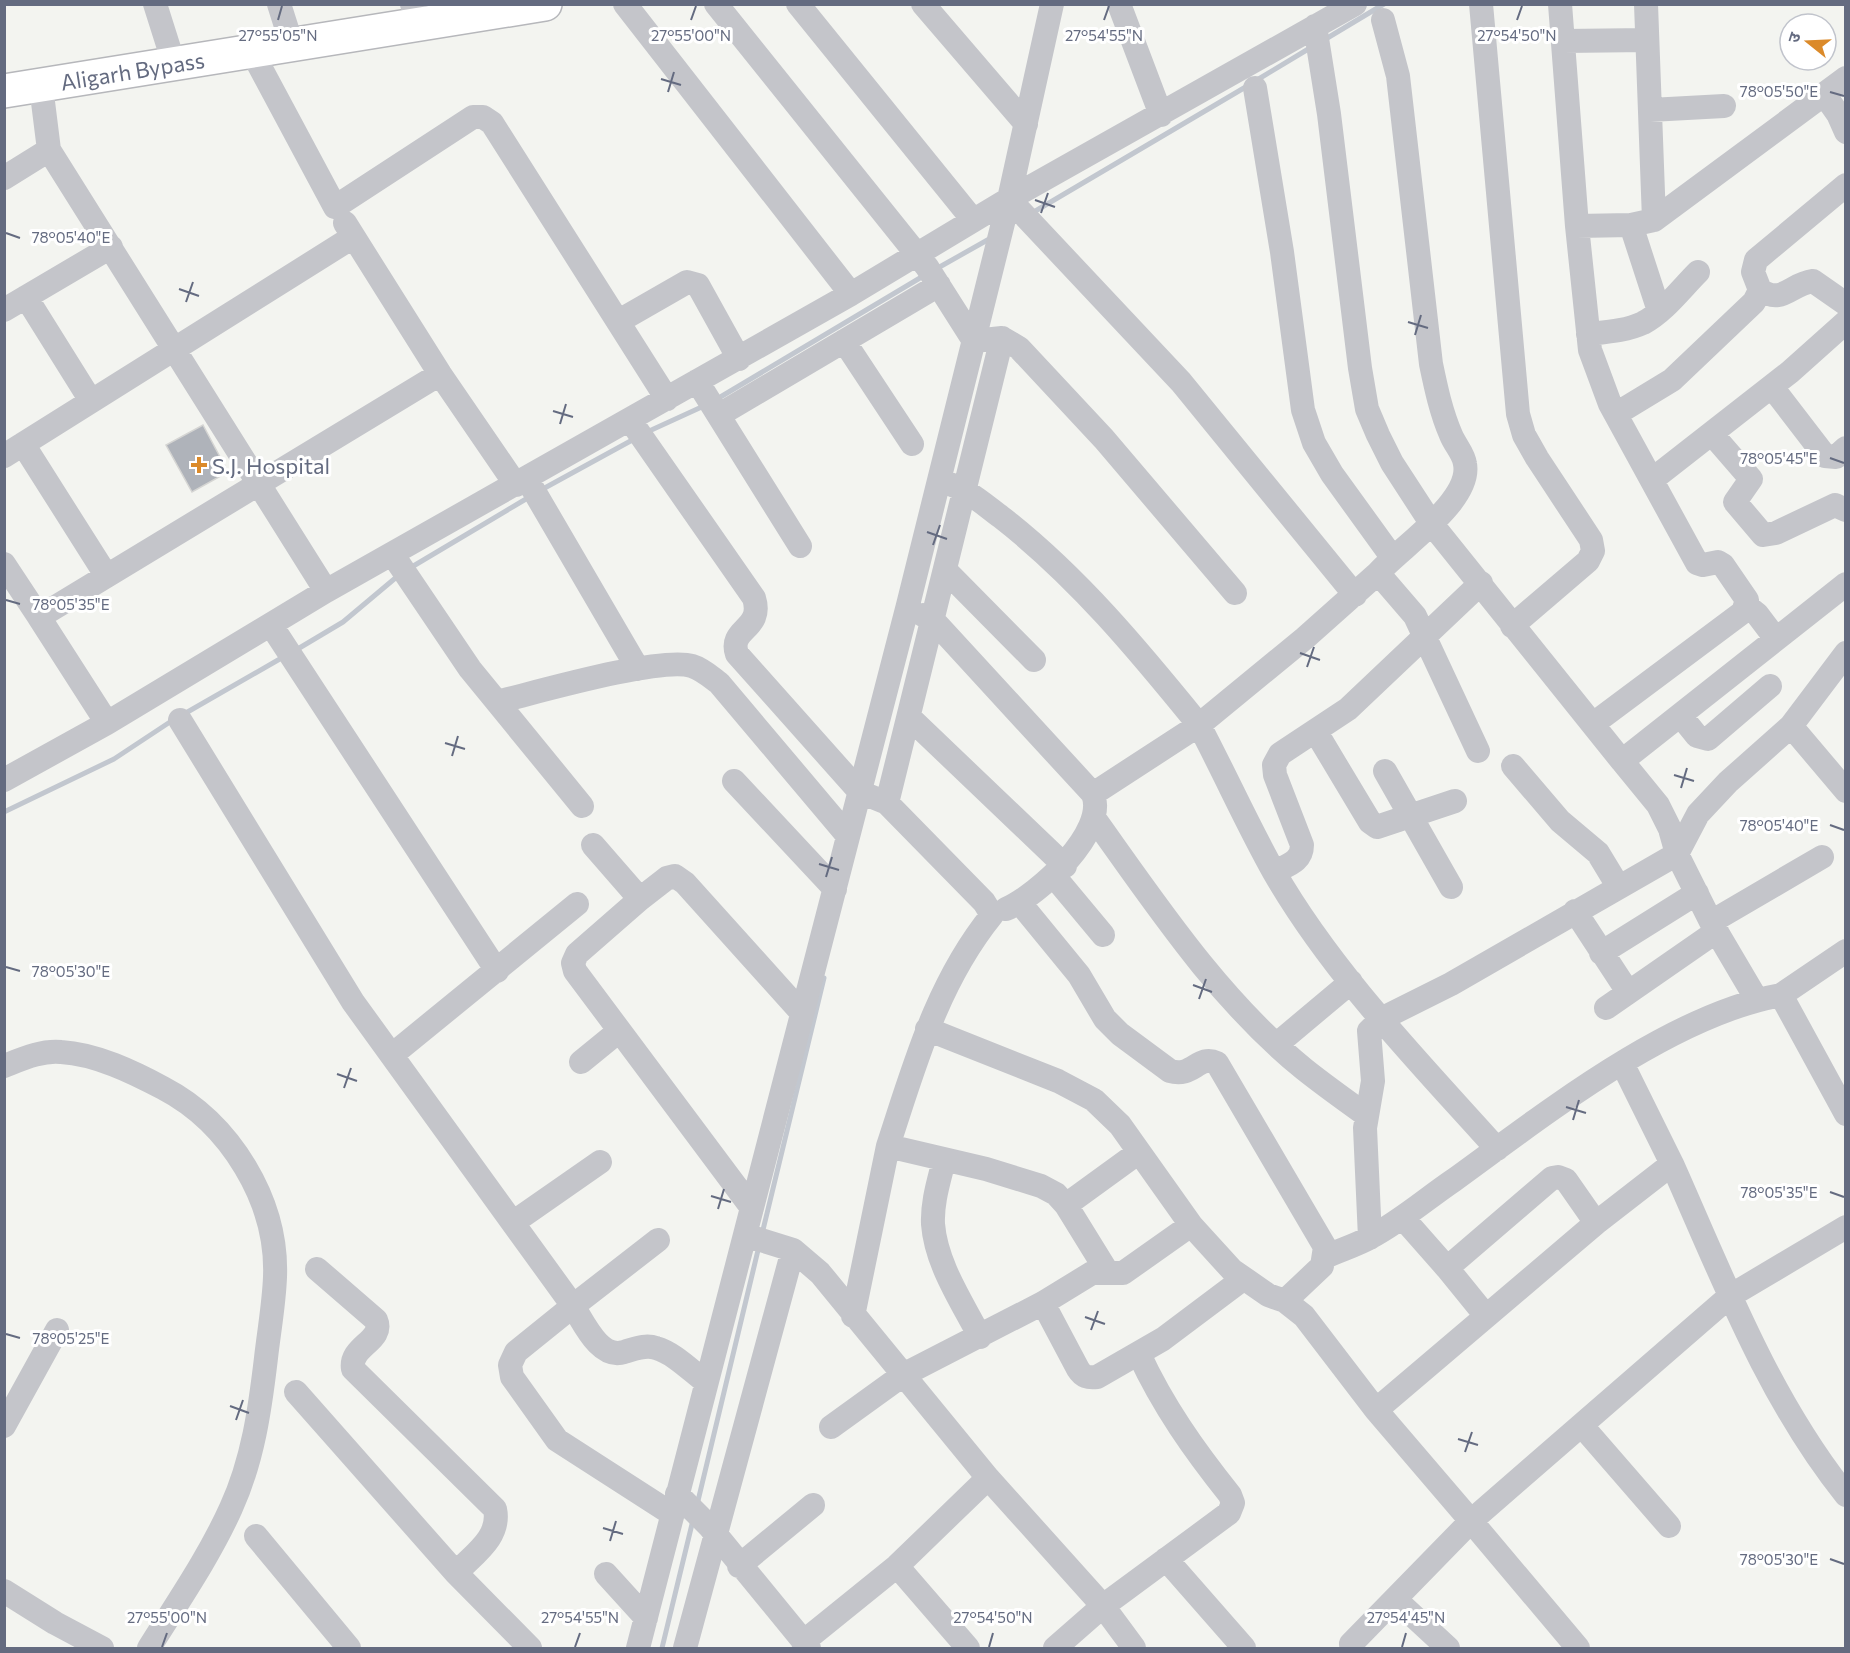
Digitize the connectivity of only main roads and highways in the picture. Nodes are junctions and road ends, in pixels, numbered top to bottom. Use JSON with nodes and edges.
{"nodes":[{"id":1,"x":545,"y":4,"type":"edge"},
{"id":2,"x":416,"y":15,"type":"edge"},
{"id":3,"x":4,"y":92,"type":"edge"}],
"edges":[{"from":1,"to":2,"type":"highway","name":"Aligarh Bypass"},
{"from":2,"to":3,"type":"highway","name":"Aligarh Bypass"}]}
